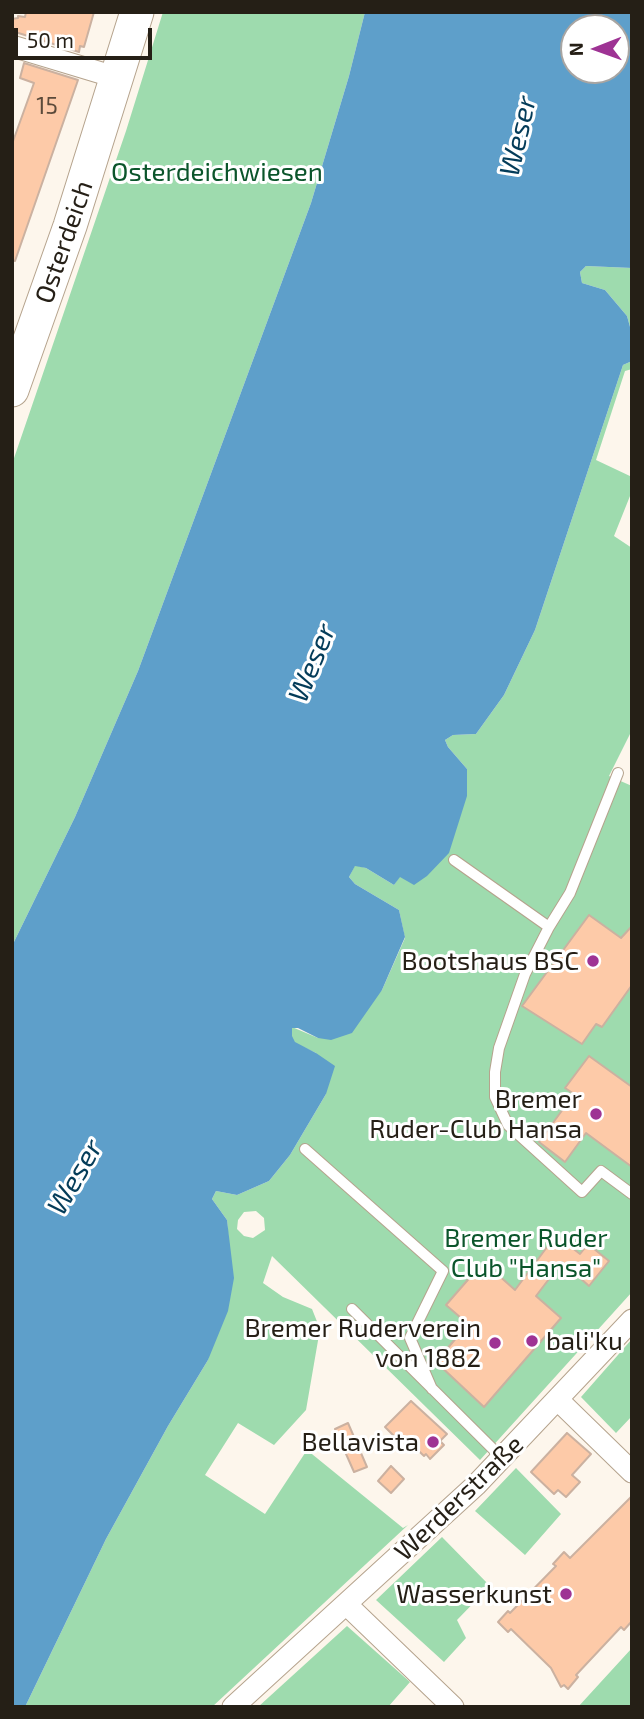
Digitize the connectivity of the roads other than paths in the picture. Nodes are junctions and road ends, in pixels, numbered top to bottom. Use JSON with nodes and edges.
{"nodes":[{"id":1,"x":137,"y":12,"type":"edge"},
{"id":2,"x":12,"y":46,"type":"edge"},
{"id":3,"x":118,"y":78,"type":"junction"},
{"id":4,"x":12,"y":390,"type":"edge"},
{"id":5,"x":618,"y":774,"type":"dead end"},
{"id":6,"x":454,"y":860,"type":"dead end"},
{"id":7,"x":549,"y":927,"type":"junction"},
{"id":8,"x":305,"y":1149,"type":"dead end"},
{"id":9,"x":632,"y":1194,"type":"edge"},
{"id":10,"x":352,"y":1309,"type":"dead end"},
{"id":11,"x":632,"y":1320,"type":"edge"},
{"id":12,"x":432,"y":1389,"type":"junction"},
{"id":13,"x":558,"y":1400,"type":"junction"},
{"id":14,"x":502,"y":1458,"type":"junction"},
{"id":15,"x":632,"y":1472,"type":"edge"},
{"id":16,"x":346,"y":1604,"type":"junction"},
{"id":17,"x":233,"y":1707,"type":"edge"},
{"id":18,"x":453,"y":1707,"type":"edge"}],
"edges":[{"from":1,"to":3,"type":"main road","name":"Osterdeich"},
{"from":2,"to":3,"type":"street"},
{"from":3,"to":4,"type":"main road","name":"Osterdeich"},
{"from":5,"to":7,"type":"lane"},
{"from":6,"to":7,"type":"lane"},
{"from":7,"to":9,"type":"lane"},
{"from":8,"to":12,"type":"lane"},
{"from":10,"to":12,"type":"lane"},
{"from":11,"to":13,"type":"street","name":"Werderstraße"},
{"from":12,"to":14,"type":"lane"},
{"from":13,"to":14,"type":"street","name":"Werderstraße"},
{"from":13,"to":15,"type":"street"},
{"from":14,"to":16,"type":"street","name":"Werderstraße"},
{"from":16,"to":17,"type":"street","name":"Werderstraße"},
{"from":16,"to":18,"type":"street"}]}
